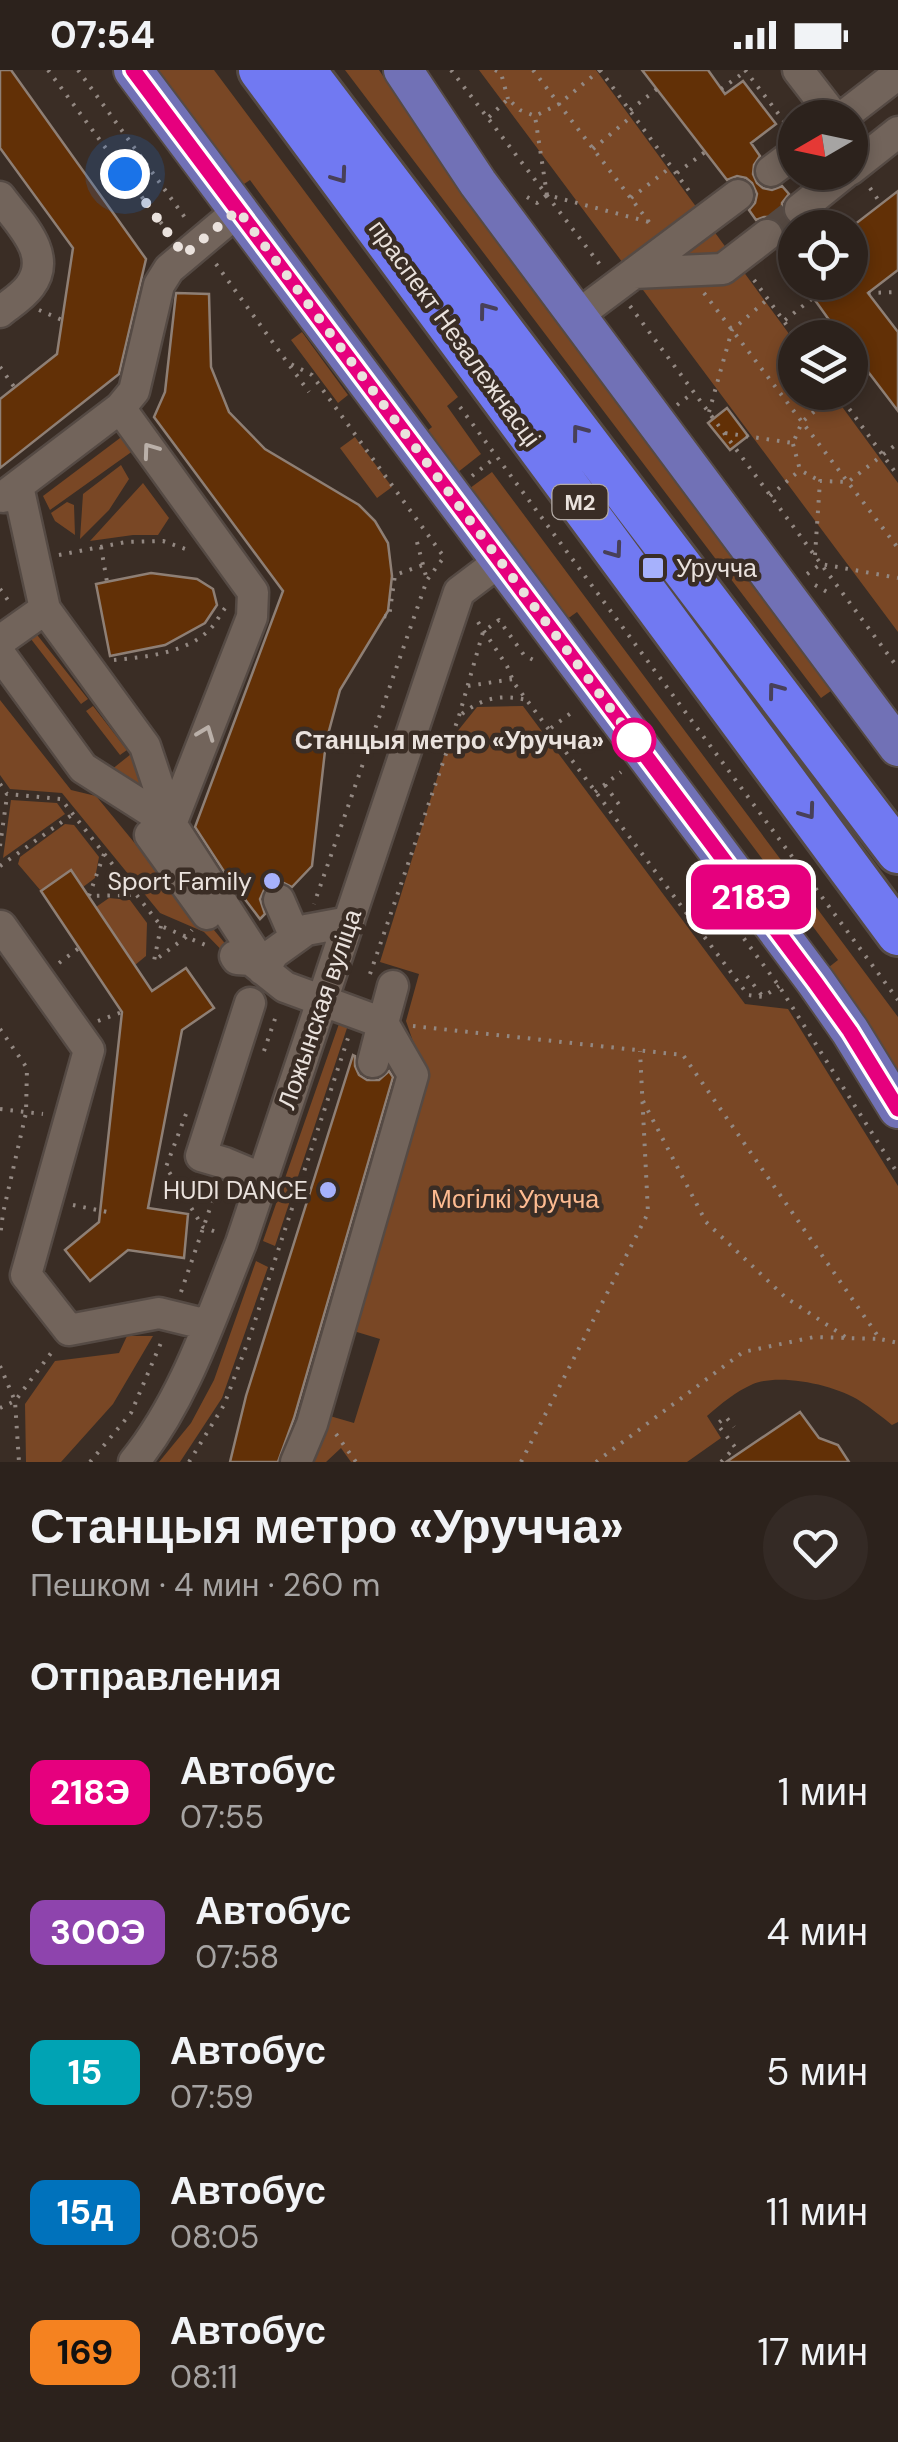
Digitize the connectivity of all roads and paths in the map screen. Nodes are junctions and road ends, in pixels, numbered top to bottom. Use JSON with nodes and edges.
{"nodes":[{"id":1,"x":48,"y":70,"type":"edge"},
{"id":2,"x":78,"y":70,"type":"edge"},
{"id":3,"x":133,"y":70,"type":"edge"},
{"id":4,"x":245,"y":70,"type":"edge"},
{"id":5,"x":260,"y":70,"type":"edge"},
{"id":6,"x":402,"y":70,"type":"edge"},
{"id":7,"x":450,"y":70,"type":"edge"},
{"id":8,"x":495,"y":70,"type":"edge"},
{"id":9,"x":533,"y":70,"type":"edge"},
{"id":10,"x":600,"y":70,"type":"edge"},
{"id":11,"x":746,"y":70,"type":"edge"},
{"id":12,"x":798,"y":70,"type":"edge"},
{"id":13,"x":502,"y":71,"type":"edge"},
{"id":14,"x":898,"y":74,"type":"edge"},
{"id":15,"x":441,"y":76,"type":"dead end"},
{"id":16,"x":307,"y":87,"type":"edge"},
{"id":17,"x":721,"y":88,"type":"dead end"},
{"id":18,"x":657,"y":89,"type":"dead end"},
{"id":19,"x":508,"y":100,"type":"junction"},
{"id":20,"x":823,"y":100,"type":"edge"},
{"id":21,"x":863,"y":100,"type":"edge"},
{"id":22,"x":559,"y":104,"type":"junction"},
{"id":23,"x":536,"y":116,"type":"junction"},
{"id":24,"x":488,"y":117,"type":"junction"},
{"id":25,"x":898,"y":132,"type":"edge"},
{"id":26,"x":778,"y":136,"type":"edge"},
{"id":27,"x":593,"y":149,"type":"junction"},
{"id":28,"x":705,"y":152,"type":"dead end"},
{"id":29,"x":868,"y":155,"type":"edge"},
{"id":30,"x":671,"y":167,"type":"dead end"},
{"id":31,"x":676,"y":173,"type":"dead end"},
{"id":32,"x":824,"y":190,"type":"edge"},
{"id":33,"x":547,"y":195,"type":"junction"},
{"id":34,"x":738,"y":196,"type":"dead end"},
{"id":35,"x":0,"y":197,"type":"edge"},
{"id":36,"x":527,"y":198,"type":"dead end"},
{"id":37,"x":630,"y":198,"type":"junction"},
{"id":38,"x":800,"y":209,"type":"tunnel mouth"},
{"id":39,"x":238,"y":210,"type":"junction"},
{"id":40,"x":649,"y":222,"type":"junction"},
{"id":41,"x":767,"y":235,"type":"tunnel mouth"},
{"id":42,"x":192,"y":248,"type":"junction"},
{"id":43,"x":677,"y":259,"type":"junction"},
{"id":44,"x":625,"y":280,"type":"junction"},
{"id":45,"x":898,"y":292,"type":"edge"},
{"id":46,"x":868,"y":293,"type":"dead end"},
{"id":47,"x":768,"y":298,"type":"dead end"},
{"id":48,"x":810,"y":300,"type":"edge"},
{"id":49,"x":0,"y":312,"type":"edge"},
{"id":50,"x":578,"y":315,"type":"junction"},
{"id":51,"x":784,"y":320,"type":"dead end"},
{"id":52,"x":732,"y":330,"type":"junction"},
{"id":53,"x":287,"y":362,"type":"junction"},
{"id":54,"x":0,"y":367,"type":"edge"},
{"id":55,"x":15,"y":388,"type":"dead end"},
{"id":56,"x":309,"y":392,"type":"dead end"},
{"id":57,"x":676,"y":392,"type":"dead end"},
{"id":58,"x":694,"y":393,"type":"junction"},
{"id":59,"x":460,"y":407,"type":"dead end"},
{"id":60,"x":120,"y":408,"type":"junction"},
{"id":61,"x":816,"y":410,"type":"edge"},
{"id":62,"x":850,"y":410,"type":"edge"},
{"id":63,"x":709,"y":412,"type":"junction"},
{"id":64,"x":802,"y":422,"type":"junction"},
{"id":65,"x":725,"y":433,"type":"junction"},
{"id":66,"x":898,"y":443,"type":"edge"},
{"id":67,"x":792,"y":444,"type":"junction"},
{"id":68,"x":882,"y":454,"type":"junction"},
{"id":69,"x":497,"y":456,"type":"junction"},
{"id":70,"x":800,"y":470,"type":"junction"},
{"id":71,"x":472,"y":476,"type":"dead end"},
{"id":72,"x":898,"y":476,"type":"edge"},
{"id":73,"x":820,"y":481,"type":"junction"},
{"id":74,"x":848,"y":482,"type":"junction"},
{"id":75,"x":9,"y":492,"type":"edge"},
{"id":76,"x":770,"y":496,"type":"junction"},
{"id":77,"x":417,"y":542,"type":"dead end"},
{"id":78,"x":101,"y":546,"type":"junction"},
{"id":79,"x":898,"y":548,"type":"edge"},
{"id":80,"x":195,"y":552,"type":"dead end"},
{"id":81,"x":815,"y":555,"type":"junction"},
{"id":82,"x":34,"y":560,"type":"junction"},
{"id":83,"x":500,"y":561,"type":"junction"},
{"id":84,"x":821,"y":564,"type":"junction"},
{"id":85,"x":423,"y":565,"type":"junction"},
{"id":86,"x":438,"y":566,"type":"dead end"},
{"id":87,"x":898,"y":578,"type":"edge"},
{"id":88,"x":428,"y":580,"type":"dead end"},
{"id":89,"x":107,"y":582,"type":"dead end"},
{"id":90,"x":827,"y":592,"type":"dead end"},
{"id":91,"x":224,"y":594,"type":"dead end"},
{"id":92,"x":45,"y":609,"type":"junction"},
{"id":93,"x":384,"y":616,"type":"dead end"},
{"id":94,"x":483,"y":632,"type":"junction"},
{"id":95,"x":0,"y":642,"type":"edge"},
{"id":96,"x":0,"y":654,"type":"edge"},
{"id":97,"x":84,"y":664,"type":"junction"},
{"id":98,"x":541,"y":664,"type":"dead end"},
{"id":99,"x":898,"y":668,"type":"edge"},
{"id":100,"x":512,"y":680,"type":"junction"},
{"id":101,"x":468,"y":686,"type":"junction"},
{"id":102,"x":527,"y":700,"type":"junction"},
{"id":103,"x":574,"y":710,"type":"dead end"},
{"id":104,"x":459,"y":716,"type":"junction"},
{"id":105,"x":550,"y":729,"type":"junction"},
{"id":106,"x":894,"y":731,"type":"edge"},
{"id":107,"x":621,"y":772,"type":"dead end"},
{"id":108,"x":0,"y":784,"type":"edge"},
{"id":109,"x":605,"y":785,"type":"junction"},
{"id":110,"x":596,"y":792,"type":"junction"},
{"id":111,"x":7,"y":794,"type":"junction"},
{"id":112,"x":623,"y":810,"type":"dead end"},
{"id":113,"x":73,"y":814,"type":"junction"},
{"id":114,"x":160,"y":830,"type":"junction"},
{"id":115,"x":0,"y":846,"type":"edge"},
{"id":116,"x":898,"y":852,"type":"edge"},
{"id":117,"x":104,"y":854,"type":"junction"},
{"id":118,"x":0,"y":866,"type":"edge"},
{"id":119,"x":137,"y":895,"type":"junction"},
{"id":120,"x":279,"y":900,"type":"dead end"},
{"id":121,"x":152,"y":912,"type":"dead end"},
{"id":122,"x":349,"y":922,"type":"junction"},
{"id":123,"x":1,"y":926,"type":"edge"},
{"id":124,"x":161,"y":926,"type":"dead end"},
{"id":125,"x":898,"y":934,"type":"edge"},
{"id":126,"x":186,"y":936,"type":"dead end"},
{"id":127,"x":296,"y":938,"type":"junction"},
{"id":128,"x":255,"y":960,"type":"junction"},
{"id":129,"x":748,"y":976,"type":"dead end"},
{"id":130,"x":394,"y":986,"type":"dead end"},
{"id":131,"x":763,"y":997,"type":"junction"},
{"id":132,"x":898,"y":1000,"type":"edge"},
{"id":133,"x":323,"y":1001,"type":"junction"},
{"id":134,"x":250,"y":1004,"type":"dead end"},
{"id":135,"x":369,"y":1018,"type":"junction"},
{"id":136,"x":0,"y":1029,"type":"edge"},
{"id":137,"x":640,"y":1051,"type":"junction"},
{"id":138,"x":373,"y":1062,"type":"dead end"},
{"id":139,"x":642,"y":1098,"type":"junction"},
{"id":140,"x":0,"y":1109,"type":"edge"},
{"id":141,"x":898,"y":1109,"type":"edge"},
{"id":142,"x":26,"y":1114,"type":"junction"},
{"id":143,"x":73,"y":1115,"type":"junction"},
{"id":144,"x":898,"y":1174,"type":"edge"},
{"id":145,"x":261,"y":1178,"type":"junction"},
{"id":146,"x":48,"y":1200,"type":"junction"},
{"id":147,"x":112,"y":1213,"type":"dead end"},
{"id":148,"x":0,"y":1237,"type":"edge"},
{"id":149,"x":208,"y":1325,"type":"junction"},
{"id":150,"x":69,"y":1330,"type":"junction"},
{"id":151,"x":848,"y":1338,"type":"junction"},
{"id":152,"x":880,"y":1339,"type":"junction"},
{"id":153,"x":898,"y":1342,"type":"edge"},
{"id":154,"x":0,"y":1366,"type":"edge"},
{"id":155,"x":15,"y":1402,"type":"junction"},
{"id":156,"x":0,"y":1408,"type":"edge"},
{"id":157,"x":312,"y":1424,"type":"junction"},
{"id":158,"x":734,"y":1427,"type":"dead end"},
{"id":159,"x":18,"y":1462,"type":"edge"},
{"id":160,"x":134,"y":1462,"type":"edge"},
{"id":161,"x":189,"y":1462,"type":"edge"},
{"id":162,"x":296,"y":1462,"type":"edge"},
{"id":163,"x":356,"y":1462,"type":"edge"},
{"id":164,"x":522,"y":1462,"type":"edge"},
{"id":165,"x":596,"y":1462,"type":"edge"},
{"id":166,"x":721,"y":1462,"type":"edge"}],
"edges":[{"from":1,"to":42,"type":"path"},
{"from":2,"to":42,"type":"path"},
{"from":3,"to":39,"type":"main road"},
{"from":4,"to":16,"type":"highway"},
{"from":5,"to":16,"type":"highway","name":"праспект Незалежнасці","number":"М2"},
{"from":6,"to":50,"type":"main road"},
{"from":7,"to":15,"type":"path"},
{"from":7,"to":24,"type":"path"},
{"from":8,"to":13,"type":"path"},
{"from":9,"to":22,"type":"path"},
{"from":10,"to":22,"type":"path"},
{"from":11,"to":17,"type":"path"},
{"from":11,"to":26,"type":"path"},
{"from":12,"to":20,"type":"street"},
{"from":13,"to":19,"type":"path"},
{"from":14,"to":21,"type":"street"},
{"from":116,"to":16,"type":"highway","name":"праспект Незалежнасці","number":"М2","one_way":true},
{"from":16,"to":125,"type":"highway","name":"праспект Незалежнасці","number":"М2","one_way":true},
{"from":18,"to":27,"type":"path"},
{"from":19,"to":23,"type":"path"},
{"from":19,"to":24,"type":"path"},
{"from":22,"to":23,"type":"path"},
{"from":22,"to":27,"type":"path"},
{"from":23,"to":33,"type":"path"},
{"from":24,"to":33,"type":"path"},
{"from":25,"to":29,"type":"street"},
{"from":27,"to":37,"type":"path"},
{"from":28,"to":31,"type":"path"},
{"from":30,"to":37,"type":"path"},
{"from":32,"to":38,"type":"street"},
{"from":33,"to":36,"type":"path"},
{"from":33,"to":40,"type":"path"},
{"from":33,"to":44,"type":"path"},
{"from":34,"to":43,"type":"street"},
{"from":35,"to":49,"type":"street"},
{"from":37,"to":40,"type":"path"},
{"from":39,"to":42,"type":"street"},
{"from":39,"to":83,"type":"main road"},
{"from":40,"to":43,"type":"path"},
{"from":41,"to":43,"type":"street"},
{"from":42,"to":53,"type":"path"},
{"from":42,"to":60,"type":"street"},
{"from":43,"to":44,"type":"street"},
{"from":43,"to":52,"type":"path"},
{"from":44,"to":50,"type":"street"},
{"from":44,"to":58,"type":"path"},
{"from":45,"to":46,"type":"path"},
{"from":47,"to":52,"type":"path"},
{"from":48,"to":51,"type":"path"},
{"from":50,"to":106,"type":"main road"},
{"from":52,"to":63,"type":"path"},
{"from":52,"to":64,"type":"path"},
{"from":53,"to":56,"type":"path"},
{"from":53,"to":86,"type":"path"},
{"from":54,"to":55,"type":"path"},
{"from":57,"to":58,"type":"path"},
{"from":58,"to":63,"type":"path"},
{"from":59,"to":69,"type":"path"},
{"from":60,"to":75,"type":"street"},
{"from":114,"to":60,"type":"street","one_way":true},
{"from":61,"to":64,"type":"path"},
{"from":62,"to":68,"type":"path"},
{"from":63,"to":65,"type":"path"},
{"from":64,"to":67,"type":"path"},
{"from":64,"to":74,"type":"path"},
{"from":65,"to":67,"type":"path"},
{"from":65,"to":76,"type":"path"},
{"from":66,"to":68,"type":"path"},
{"from":67,"to":70,"type":"path"},
{"from":68,"to":72,"type":"path"},
{"from":68,"to":74,"type":"path"},
{"from":69,"to":71,"type":"path"},
{"from":69,"to":132,"type":"path"},
{"from":70,"to":73,"type":"path"},
{"from":70,"to":76,"type":"path"},
{"from":73,"to":74,"type":"path"},
{"from":73,"to":81,"type":"path"},
{"from":74,"to":79,"type":"path"},
{"from":75,"to":82,"type":"street"},
{"from":76,"to":81,"type":"path"},
{"from":77,"to":85,"type":"path"},
{"from":78,"to":80,"type":"path"},
{"from":78,"to":82,"type":"path"},
{"from":78,"to":89,"type":"path"},
{"from":81,"to":84,"type":"path"},
{"from":82,"to":92,"type":"street"},
{"from":83,"to":122,"type":"street","name":"Ложынская вуліца"},
{"from":83,"to":141,"type":"main road"},
{"from":84,"to":87,"type":"path"},
{"from":84,"to":90,"type":"path"},
{"from":84,"to":99,"type":"path"},
{"from":85,"to":88,"type":"path"},
{"from":85,"to":93,"type":"path"},
{"from":91,"to":97,"type":"path"},
{"from":92,"to":95,"type":"street"},
{"from":92,"to":97,"type":"street"},
{"from":94,"to":98,"type":"path"},
{"from":94,"to":100,"type":"path"},
{"from":94,"to":101,"type":"path"},
{"from":96,"to":114,"type":"street"},
{"from":97,"to":114,"type":"street"},
{"from":100,"to":101,"type":"path"},
{"from":100,"to":102,"type":"path"},
{"from":101,"to":104,"type":"path"},
{"from":102,"to":104,"type":"path"},
{"from":102,"to":105,"type":"path"},
{"from":103,"to":105,"type":"path"},
{"from":104,"to":135,"type":"path"},
{"from":105,"to":110,"type":"path"},
{"from":107,"to":109,"type":"path"},
{"from":108,"to":111,"type":"path"},
{"from":109,"to":110,"type":"path"},
{"from":109,"to":112,"type":"path"},
{"from":110,"to":131,"type":"path"},
{"from":111,"to":113,"type":"path"},
{"from":111,"to":115,"type":"path"},
{"from":113,"to":117,"type":"path"},
{"from":113,"to":118,"type":"path"},
{"from":114,"to":128,"type":"street"},
{"from":117,"to":119,"type":"path"},
{"from":117,"to":119,"type":"path"},
{"from":119,"to":121,"type":"path"},
{"from":120,"to":127,"type":"street"},
{"from":122,"to":127,"type":"street"},
{"from":122,"to":133,"type":"street","name":"Ложынская вуліца"},
{"from":123,"to":143,"type":"street"},
{"from":124,"to":126,"type":"path"},
{"from":127,"to":128,"type":"street"},
{"from":128,"to":133,"type":"street"},
{"from":129,"to":131,"type":"path"},
{"from":130,"to":135,"type":"street"},
{"from":131,"to":144,"type":"path"},
{"from":133,"to":135,"type":"street"},
{"from":133,"to":145,"type":"street","name":"Ложынская вуліца"},
{"from":134,"to":145,"type":"street"},
{"from":135,"to":137,"type":"path"},
{"from":135,"to":138,"type":"street"},
{"from":135,"to":157,"type":"street"},
{"from":135,"to":161,"type":"path"},
{"from":136,"to":142,"type":"path"},
{"from":137,"to":139,"type":"path"},
{"from":137,"to":152,"type":"path"},
{"from":139,"to":151,"type":"path"},
{"from":139,"to":164,"type":"path"},
{"from":140,"to":142,"type":"path"},
{"from":142,"to":143,"type":"path"},
{"from":142,"to":148,"type":"path"},
{"from":143,"to":146,"type":"street"},
{"from":145,"to":149,"type":"street","name":"Ложынская вуліца"},
{"from":146,"to":147,"type":"path"},
{"from":146,"to":150,"type":"street"},
{"from":149,"to":150,"type":"street"},
{"from":149,"to":160,"type":"street","name":"Ложынская вуліца"},
{"from":150,"to":155,"type":"path"},
{"from":151,"to":152,"type":"path"},
{"from":151,"to":165,"type":"path"},
{"from":152,"to":153,"type":"path"},
{"from":154,"to":155,"type":"path"},
{"from":155,"to":156,"type":"path"},
{"from":155,"to":159,"type":"path"},
{"from":157,"to":162,"type":"street"},
{"from":157,"to":163,"type":"path"},
{"from":158,"to":166,"type":"path"}]}
